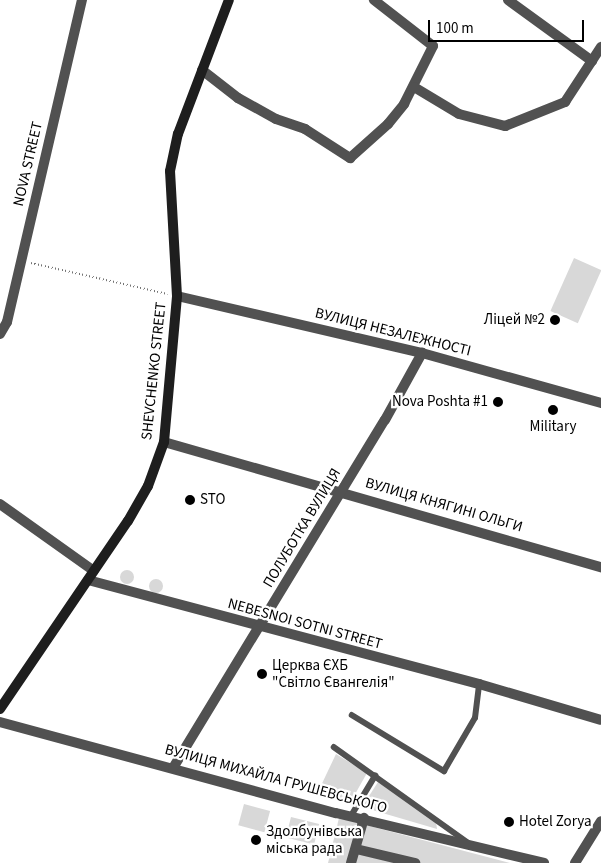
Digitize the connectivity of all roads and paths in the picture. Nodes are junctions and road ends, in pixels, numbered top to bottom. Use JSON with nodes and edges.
{"nodes":[{"id":1,"x":82,"y":0,"type":"edge"},
{"id":2,"x":229,"y":0,"type":"edge"},
{"id":3,"x":374,"y":0,"type":"edge"},
{"id":4,"x":508,"y":0,"type":"edge"},
{"id":5,"x":601,"y":47,"type":"edge"},
{"id":6,"x":592,"y":61,"type":"junction"},
{"id":7,"x":202,"y":70,"type":"junction"},
{"id":8,"x":414,"y":87,"type":"junction"},
{"id":9,"x":21,"y":260,"type":"junction"},
{"id":10,"x":177,"y":296,"type":"junction"},
{"id":11,"x":0,"y":334,"type":"edge"},
{"id":12,"x":422,"y":353,"type":"junction"},
{"id":13,"x":601,"y":403,"type":"edge"},
{"id":14,"x":164,"y":442,"type":"junction"},
{"id":15,"x":341,"y":492,"type":"junction"},
{"id":16,"x":0,"y":504,"type":"edge"},
{"id":17,"x":601,"y":567,"type":"edge"},
{"id":18,"x":94,"y":571,"type":"junction"},
{"id":19,"x":88,"y":580,"type":"junction"},
{"id":20,"x":259,"y":627,"type":"junction"},
{"id":21,"x":479,"y":684,"type":"junction"},
{"id":22,"x":0,"y":710,"type":"edge"},
{"id":23,"x":352,"y":715,"type":"dead end"},
{"id":24,"x":601,"y":720,"type":"edge"},
{"id":25,"x":0,"y":722,"type":"edge"},
{"id":26,"x":334,"y":747,"type":"dead end"},
{"id":27,"x":173,"y":768,"type":"junction"},
{"id":28,"x":375,"y":776,"type":"junction"},
{"id":29,"x":351,"y":816,"type":"junction"},
{"id":30,"x":364,"y":818,"type":"junction"},
{"id":31,"x":601,"y":821,"type":"edge"},
{"id":32,"x":601,"y":834,"type":"edge"},
{"id":33,"x":476,"y":848,"type":"junction"},
{"id":34,"x":356,"y":849,"type":"junction"},
{"id":35,"x":352,"y":863,"type":"edge"},
{"id":36,"x":415,"y":863,"type":"edge"},
{"id":37,"x":544,"y":863,"type":"edge"},
{"id":38,"x":575,"y":863,"type":"edge"},
{"id":39,"x":583,"y":863,"type":"edge"}],
"edges":[{"from":1,"to":9,"type":"street","name":"NOVA STREET"},
{"from":2,"to":7,"type":"main road","name":"SHEVCHENKO STREET"},
{"from":3,"to":8,"type":"street"},
{"from":4,"to":6,"type":"street"},
{"from":5,"to":6,"type":"street"},
{"from":6,"to":8,"type":"street"},
{"from":7,"to":8,"type":"street"},
{"from":7,"to":10,"type":"main road","name":"SHEVCHENKO STREET"},
{"from":9,"to":10,"type":"path"},
{"from":9,"to":11,"type":"street","name":"NOVA STREET"},
{"from":10,"to":12,"type":"street","name":"ВУЛИЦЯ НЕЗАЛЕЖНОСТІ"},
{"from":10,"to":14,"type":"main road","name":"SHEVCHENKO STREET"},
{"from":12,"to":13,"type":"street","name":"ВУЛИЦЯ НЕЗАЛЕЖНОСТІ"},
{"from":12,"to":15,"type":"street","name":"ПОЛУБОТКА ВУЛИЦЯ"},
{"from":14,"to":15,"type":"street","name":"ВУЛИЦЯ КНЯГИНІ ОЛЬГИ"},
{"from":14,"to":18,"type":"main road","name":"SHEVCHENKO STREET"},
{"from":15,"to":17,"type":"street","name":"ВУЛИЦЯ КНЯГИНІ ОЛЬГИ"},
{"from":15,"to":20,"type":"street","name":"ПОЛУБОТКА ВУЛИЦЯ"},
{"from":16,"to":18,"type":"street"},
{"from":18,"to":19,"type":"main road","name":"SHEVCHENKO STREET"},
{"from":19,"to":20,"type":"street","name":"NEBESNOI SOTNI STREET"},
{"from":19,"to":22,"type":"main road","name":"SHEVCHENKO STREET"},
{"from":20,"to":21,"type":"street","name":"NEBESNOI SOTNI STREET"},
{"from":20,"to":27,"type":"street","name":"ПОЛУБОТКА ВУЛИЦЯ"},
{"from":21,"to":23,"type":"lane"},
{"from":21,"to":24,"type":"street","name":"NEBESNOI SOTNI STREET"},
{"from":25,"to":27,"type":"street","name":"ВУЛИЦЯ МИХАЙЛА ГРУШЕВСЬКОГО"},
{"from":26,"to":28,"type":"lane"},
{"from":27,"to":29,"type":"street","name":"ВУЛИЦЯ МИХАЙЛА ГРУШЕВСЬКОГО"},
{"from":28,"to":29,"type":"lane"},
{"from":28,"to":33,"type":"lane"},
{"from":29,"to":30,"type":"street","name":"ВУЛИЦЯ МИХАЙЛА ГРУШЕВСЬКОГО"},
{"from":30,"to":33,"type":"street","name":"ВУЛИЦЯ МИХАЙЛА ГРУШЕВСЬКОГО"},
{"from":30,"to":34,"type":"street"},
{"from":31,"to":38,"type":"street"},
{"from":32,"to":39,"type":"street"},
{"from":33,"to":37,"type":"street","name":"ВУЛИЦЯ МИХАЙЛА ГРУШЕВСЬКОГО"},
{"from":34,"to":35,"type":"street"},
{"from":34,"to":36,"type":"street"}]}
